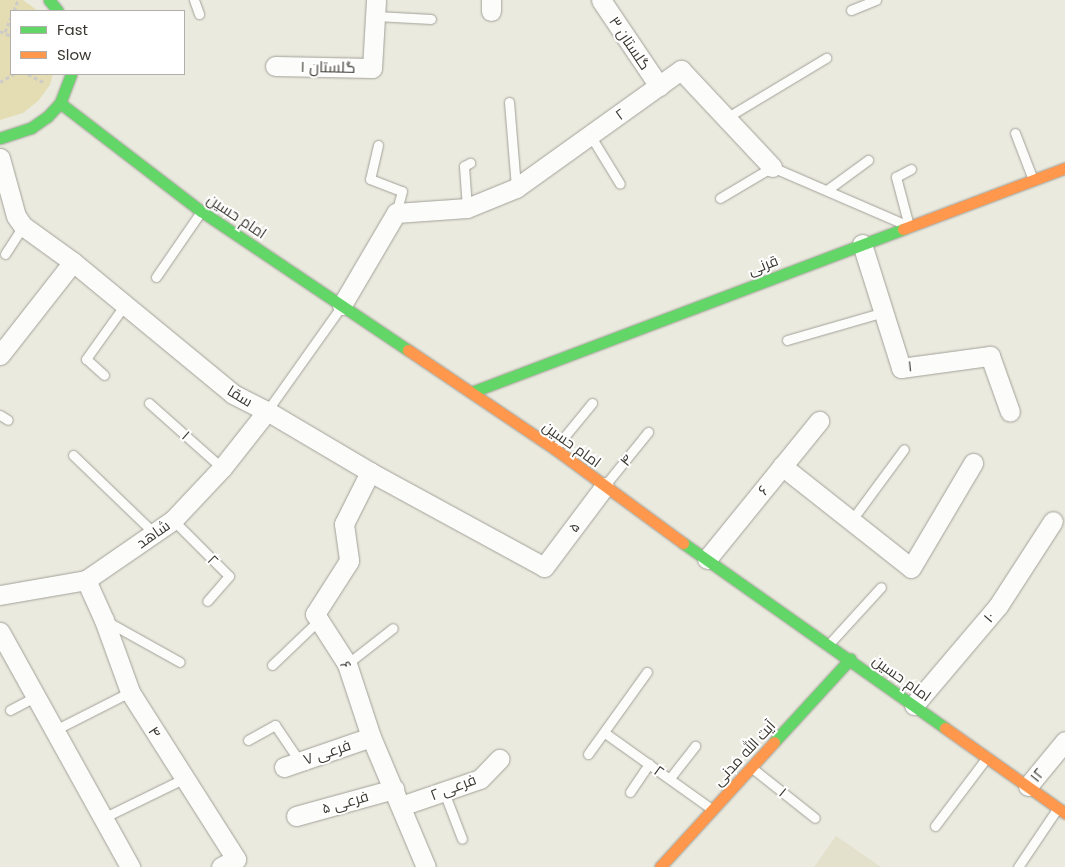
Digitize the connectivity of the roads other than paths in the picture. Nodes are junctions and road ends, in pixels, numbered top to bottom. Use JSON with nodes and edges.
{"nodes":[{"id":1,"x":194,"y":0,"type":"edge"},
{"id":2,"x":602,"y":0,"type":"edge"},
{"id":3,"x":876,"y":0,"type":"edge"},
{"id":4,"x":376,"y":8,"type":"edge"},
{"id":5,"x":851,"y":10,"type":"dead end"},
{"id":6,"x":199,"y":14,"type":"dead end"},
{"id":7,"x":431,"y":18,"type":"dead end"},
{"id":8,"x":826,"y":58,"type":"dead end"},
{"id":9,"x":275,"y":66,"type":"dead end"},
{"id":10,"x":71,"y":75,"type":"edge"},
{"id":11,"x":658,"y":86,"type":"junction"},
{"id":12,"x":509,"y":102,"type":"dead end"},
{"id":13,"x":60,"y":103,"type":"junction"},
{"id":14,"x":726,"y":118,"type":"junction"},
{"id":15,"x":1015,"y":133,"type":"dead end"},
{"id":16,"x":590,"y":135,"type":"junction"},
{"id":17,"x":0,"y":138,"type":"edge"},
{"id":18,"x":378,"y":145,"type":"dead end"},
{"id":19,"x":0,"y":158,"type":"edge"},
{"id":20,"x":868,"y":160,"type":"dead end"},
{"id":21,"x":470,"y":163,"type":"dead end"},
{"id":22,"x":772,"y":167,"type":"junction"},
{"id":23,"x":1065,"y":168,"type":"edge"},
{"id":24,"x":911,"y":169,"type":"dead end"},
{"id":25,"x":1033,"y":180,"type":"junction"},
{"id":26,"x":620,"y":184,"type":"dead end"},
{"id":27,"x":516,"y":188,"type":"junction"},
{"id":28,"x":827,"y":190,"type":"junction"},
{"id":29,"x":720,"y":198,"type":"dead end"},
{"id":30,"x":467,"y":208,"type":"junction"},
{"id":31,"x":201,"y":211,"type":"junction"},
{"id":32,"x":396,"y":213,"type":"junction"},
{"id":33,"x":23,"y":226,"type":"junction"},
{"id":34,"x":909,"y":226,"type":"junction"},
{"id":35,"x":862,"y":244,"type":"junction"},
{"id":36,"x":5,"y":254,"type":"dead end"},
{"id":37,"x":73,"y":262,"type":"junction"},
{"id":38,"x":156,"y":277,"type":"dead end"},
{"id":39,"x":342,"y":305,"type":"junction"},
{"id":40,"x":124,"y":306,"type":"junction"},
{"id":41,"x":884,"y":312,"type":"junction"},
{"id":42,"x":787,"y":340,"type":"dead end"},
{"id":43,"x":0,"y":355,"type":"edge"},
{"id":44,"x":104,"y":375,"type":"dead end"},
{"id":45,"x":472,"y":392,"type":"junction"},
{"id":46,"x":149,"y":403,"type":"dead end"},
{"id":47,"x":592,"y":403,"type":"dead end"},
{"id":48,"x":267,"y":411,"type":"junction"},
{"id":49,"x":1010,"y":412,"type":"dead end"},
{"id":50,"x":819,"y":421,"type":"dead end"},
{"id":51,"x":648,"y":432,"type":"dead end"},
{"id":52,"x":555,"y":449,"type":"junction"},
{"id":53,"x":904,"y":449,"type":"dead end"},
{"id":54,"x":74,"y":455,"type":"dead end"},
{"id":55,"x":973,"y":464,"type":"dead end"},
{"id":56,"x":782,"y":466,"type":"junction"},
{"id":57,"x":222,"y":468,"type":"junction"},
{"id":58,"x":370,"y":472,"type":"junction"},
{"id":59,"x":604,"y":487,"type":"junction"},
{"id":60,"x":173,"y":520,"type":"junction"},
{"id":61,"x":851,"y":521,"type":"junction"},
{"id":62,"x":1053,"y":521,"type":"dead end"},
{"id":63,"x":154,"y":533,"type":"junction"},
{"id":64,"x":707,"y":559,"type":"junction"},
{"id":65,"x":544,"y":567,"type":"joint"},
{"id":66,"x":86,"y":580,"type":"junction"},
{"id":67,"x":881,"y":587,"type":"dead end"},
{"id":68,"x":0,"y":595,"type":"edge"},
{"id":69,"x":207,"y":601,"type":"dead end"},
{"id":70,"x":104,"y":620,"type":"junction"},
{"id":71,"x":318,"y":621,"type":"junction"},
{"id":72,"x":393,"y":628,"type":"dead end"},
{"id":73,"x":0,"y":632,"type":"edge"},
{"id":74,"x":829,"y":644,"type":"junction"},
{"id":75,"x":850,"y":659,"type":"junction"},
{"id":76,"x":180,"y":662,"type":"dead end"},
{"id":77,"x":347,"y":664,"type":"junction"},
{"id":78,"x":272,"y":665,"type":"dead end"},
{"id":79,"x":647,"y":672,"type":"dead end"},
{"id":80,"x":130,"y":692,"type":"junction"},
{"id":81,"x":36,"y":696,"type":"junction"},
{"id":82,"x":914,"y":705,"type":"junction"},
{"id":83,"x":10,"y":710,"type":"dead end"},
{"id":84,"x":55,"y":730,"type":"junction"},
{"id":85,"x":605,"y":733,"type":"junction"},
{"id":86,"x":371,"y":737,"type":"junction"},
{"id":87,"x":248,"y":740,"type":"dead end"},
{"id":88,"x":1065,"y":740,"type":"edge"},
{"id":89,"x":695,"y":746,"type":"dead end"},
{"id":90,"x":588,"y":754,"type":"dead end"},
{"id":91,"x":987,"y":757,"type":"junction"},
{"id":92,"x":499,"y":758,"type":"dead end"},
{"id":93,"x":292,"y":764,"type":"joint"},
{"id":94,"x":650,"y":764,"type":"junction"},
{"id":95,"x":751,"y":767,"type":"junction"},
{"id":96,"x":185,"y":778,"type":"junction"},
{"id":97,"x":670,"y":778,"type":"junction"},
{"id":98,"x":1028,"y":786,"type":"junction"},
{"id":99,"x":394,"y":788,"type":"junction"},
{"id":100,"x":444,"y":792,"type":"junction"},
{"id":101,"x":630,"y":792,"type":"dead end"},
{"id":102,"x":401,"y":806,"type":"junction"},
{"id":103,"x":712,"y":809,"type":"junction"},
{"id":104,"x":1061,"y":810,"type":"edge"},
{"id":105,"x":296,"y":816,"type":"dead end"},
{"id":106,"x":104,"y":818,"type":"junction"},
{"id":107,"x":815,"y":818,"type":"dead end"},
{"id":108,"x":935,"y":826,"type":"dead end"},
{"id":109,"x":462,"y":839,"type":"dead end"},
{"id":110,"x":130,"y":867,"type":"edge"},
{"id":111,"x":221,"y":867,"type":"edge"},
{"id":112,"x":426,"y":867,"type":"edge"},
{"id":113,"x":660,"y":867,"type":"edge"},
{"id":114,"x":1018,"y":867,"type":"edge"}],
"edges":[{"from":1,"to":6,"type":"lane"},
{"from":2,"to":11,"type":"street","name":"گلستان ۳"},
{"from":3,"to":5,"type":"lane"},
{"from":4,"to":7,"type":"lane"},
{"from":4,"to":9,"type":"street","name":"گلستان ۱"},
{"from":8,"to":14,"type":"lane"},
{"from":10,"to":13,"type":"main road"},
{"from":11,"to":14,"type":"street","name":"۲"},
{"from":11,"to":16,"type":"street","name":"۲"},
{"from":12,"to":27,"type":"lane"},
{"from":13,"to":17,"type":"main road"},
{"from":13,"to":31,"type":"main road","name":"امام حسین"},
{"from":14,"to":22,"type":"street","name":"۲"},
{"from":15,"to":25,"type":"lane"},
{"from":16,"to":26,"type":"lane"},
{"from":16,"to":27,"type":"street","name":"۲"},
{"from":18,"to":32,"type":"lane"},
{"from":19,"to":33,"type":"street","name":"سقا"},
{"from":20,"to":28,"type":"lane"},
{"from":21,"to":30,"type":"lane"},
{"from":22,"to":28,"type":"lane","name":"۲"},
{"from":22,"to":29,"type":"lane"},
{"from":23,"to":25,"type":"main road","name":"قرنی"},
{"from":24,"to":34,"type":"lane"},
{"from":25,"to":34,"type":"main road","name":"قرنی"},
{"from":27,"to":30,"type":"street","name":"۲"},
{"from":28,"to":34,"type":"lane","name":"۲"},
{"from":30,"to":32,"type":"street","name":"۲"},
{"from":31,"to":38,"type":"lane"},
{"from":31,"to":39,"type":"main road","name":"امام حسین"},
{"from":32,"to":39,"type":"street"},
{"from":33,"to":36,"type":"lane"},
{"from":33,"to":37,"type":"street","name":"سقا"},
{"from":34,"to":35,"type":"main road","name":"قرنی"},
{"from":35,"to":41,"type":"street","name":"۱"},
{"from":35,"to":45,"type":"main road","name":"قرنی"},
{"from":37,"to":40,"type":"street","name":"سقا"},
{"from":37,"to":43,"type":"street"},
{"from":39,"to":45,"type":"main road","name":"امام حسین"},
{"from":39,"to":48,"type":"lane"},
{"from":40,"to":44,"type":"lane"},
{"from":40,"to":48,"type":"street","name":"سقا"},
{"from":41,"to":42,"type":"lane"},
{"from":41,"to":49,"type":"street","name":"۱"},
{"from":45,"to":52,"type":"main road","name":"امام حسین"},
{"from":46,"to":57,"type":"lane","name":"۱"},
{"from":47,"to":52,"type":"lane"},
{"from":48,"to":57,"type":"street","name":"شاهد"},
{"from":48,"to":58,"type":"street","name":"سقا"},
{"from":50,"to":56,"type":"street","name":"۶"},
{"from":51,"to":59,"type":"lane","name":"۴"},
{"from":52,"to":59,"type":"main road","name":"امام حسین"},
{"from":53,"to":61,"type":"lane"},
{"from":54,"to":63,"type":"lane"},
{"from":55,"to":61,"type":"street"},
{"from":56,"to":61,"type":"street"},
{"from":56,"to":64,"type":"street","name":"۶"},
{"from":57,"to":60,"type":"street","name":"شاهد"},
{"from":58,"to":65,"type":"street","name":"سقا"},
{"from":58,"to":71,"type":"street"},
{"from":59,"to":64,"type":"main road","name":"امام حسین"},
{"from":59,"to":65,"type":"street","name":"۵"},
{"from":60,"to":63,"type":"street","name":"شاهد"},
{"from":60,"to":69,"type":"lane","name":"۲"},
{"from":62,"to":82,"type":"street","name":"۱۰"},
{"from":63,"to":66,"type":"street","name":"شاهد"},
{"from":64,"to":74,"type":"main road","name":"امام حسین"},
{"from":66,"to":68,"type":"street","name":"شاهد"},
{"from":66,"to":70,"type":"street","name":"۴"},
{"from":67,"to":74,"type":"lane"},
{"from":70,"to":76,"type":"lane"},
{"from":70,"to":80,"type":"street","name":"۴"},
{"from":71,"to":77,"type":"street","name":"۶"},
{"from":71,"to":78,"type":"lane"},
{"from":72,"to":77,"type":"lane"},
{"from":73,"to":81,"type":"street"},
{"from":74,"to":75,"type":"main road","name":"امام حسین"},
{"from":75,"to":82,"type":"main road","name":"امام حسین"},
{"from":75,"to":95,"type":"main road","name":"آیت الله مدنی"},
{"from":77,"to":86,"type":"street","name":"۶"},
{"from":79,"to":85,"type":"lane"},
{"from":80,"to":84,"type":"lane"},
{"from":80,"to":96,"type":"street","name":"۴"},
{"from":81,"to":83,"type":"lane"},
{"from":81,"to":84,"type":"street"},
{"from":82,"to":91,"type":"main road","name":"امام حسین"},
{"from":84,"to":106,"type":"street"},
{"from":85,"to":90,"type":"lane"},
{"from":85,"to":94,"type":"lane","name":"۲"},
{"from":86,"to":93,"type":"street","name":"فرعی ۷"},
{"from":86,"to":99,"type":"street","name":"۶"},
{"from":87,"to":93,"type":"lane"},
{"from":88,"to":98,"type":"street","name":"۱۲"},
{"from":89,"to":97,"type":"lane"},
{"from":91,"to":98,"type":"main road","name":"امام حسین"},
{"from":91,"to":108,"type":"lane"},
{"from":92,"to":100,"type":"street","name":"فرعی ۲"},
{"from":94,"to":97,"type":"lane","name":"۲"},
{"from":94,"to":101,"type":"lane"},
{"from":95,"to":103,"type":"main road","name":"آیت الله مدنی"},
{"from":95,"to":107,"type":"lane","name":"۱"},
{"from":96,"to":106,"type":"lane"},
{"from":96,"to":111,"type":"street","name":"۴"},
{"from":97,"to":103,"type":"lane","name":"۲"},
{"from":98,"to":104,"type":"main road","name":"امام حسین"},
{"from":99,"to":102,"type":"street","name":"۶"},
{"from":99,"to":105,"type":"street","name":"فرعی ۵"},
{"from":100,"to":102,"type":"street","name":"فرعی ۲"},
{"from":100,"to":109,"type":"lane"},
{"from":102,"to":112,"type":"street","name":"۶"},
{"from":103,"to":113,"type":"main road","name":"آیت الله مدنی"},
{"from":104,"to":114,"type":"lane"},
{"from":106,"to":110,"type":"street"}]}
